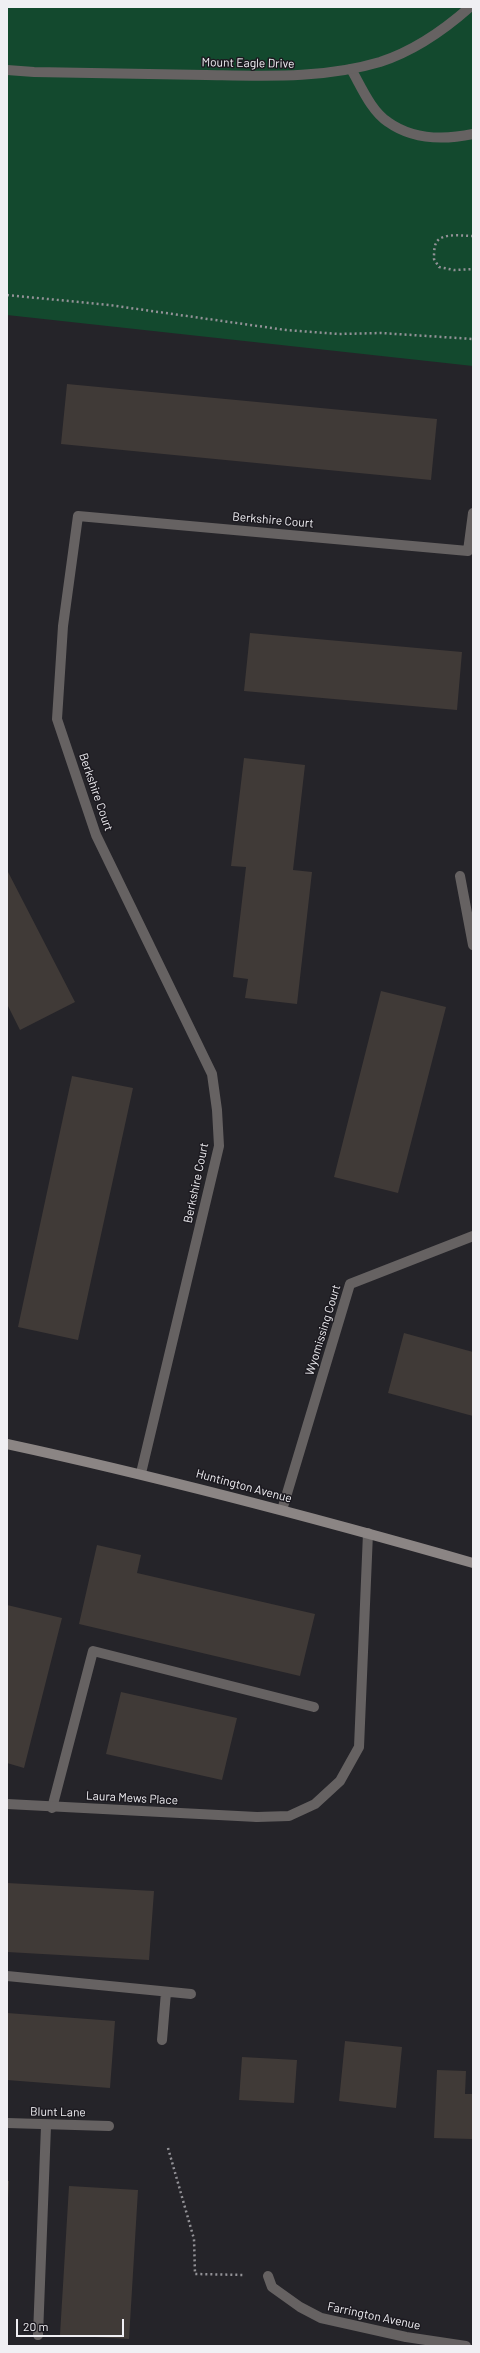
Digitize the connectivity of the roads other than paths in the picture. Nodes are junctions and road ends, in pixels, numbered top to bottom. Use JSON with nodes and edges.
{"nodes":[{"id":1,"x":470,"y":7,"type":"edge"},
{"id":2,"x":351,"y":69,"type":"junction"},
{"id":3,"x":7,"y":70,"type":"edge"},
{"id":4,"x":473,"y":134,"type":"edge"},
{"id":5,"x":473,"y":512,"type":"edge"},
{"id":6,"x":460,"y":876,"type":"dead end"},
{"id":7,"x":473,"y":945,"type":"edge"},
{"id":8,"x":473,"y":1236,"type":"edge"},
{"id":9,"x":7,"y":1444,"type":"edge"},
{"id":10,"x":141,"y":1473,"type":"junction"},
{"id":11,"x":282,"y":1510,"type":"junction"},
{"id":12,"x":368,"y":1533,"type":"junction"},
{"id":13,"x":473,"y":1563,"type":"edge"},
{"id":14,"x":314,"y":1707,"type":"dead end"},
{"id":15,"x":7,"y":1804,"type":"edge"},
{"id":16,"x":52,"y":1808,"type":"junction"},
{"id":17,"x":7,"y":1976,"type":"edge"},
{"id":18,"x":166,"y":1992,"type":"junction"},
{"id":19,"x":190,"y":1994,"type":"dead end"},
{"id":20,"x":162,"y":2040,"type":"dead end"},
{"id":21,"x":7,"y":2124,"type":"edge"},
{"id":22,"x":46,"y":2126,"type":"junction"},
{"id":23,"x":109,"y":2126,"type":"dead end"},
{"id":24,"x":268,"y":2276,"type":"road end"},
{"id":25,"x":38,"y":2335,"type":"dead end"},
{"id":26,"x":466,"y":2346,"type":"edge"}],
"edges":[{"from":1,"to":2,"type":"street","name":"Mount Eagle Drive"},
{"from":2,"to":3,"type":"street","name":"Mount Eagle Drive"},
{"from":2,"to":4,"type":"street"},
{"from":5,"to":10,"type":"street","name":"Berkshire Court"},
{"from":6,"to":7,"type":"street"},
{"from":8,"to":11,"type":"street","name":"Wyomissing Court"},
{"from":9,"to":10,"type":"main road","name":"Huntington Avenue"},
{"from":10,"to":11,"type":"main road","name":"Huntington Avenue"},
{"from":11,"to":12,"type":"main road","name":"Huntington Avenue"},
{"from":12,"to":13,"type":"main road","name":"Huntington Avenue"},
{"from":12,"to":16,"type":"street","name":"Laura Mews Place"},
{"from":14,"to":16,"type":"street"},
{"from":15,"to":16,"type":"street","name":"Laura Mews Place"},
{"from":17,"to":18,"type":"street"},
{"from":18,"to":19,"type":"street"},
{"from":18,"to":20,"type":"street"},
{"from":21,"to":22,"type":"street","name":"Blunt Lane"},
{"from":22,"to":23,"type":"street","name":"Blunt Lane"},
{"from":22,"to":25,"type":"street"},
{"from":24,"to":26,"type":"street","name":"Farrington Avenue"}]}
